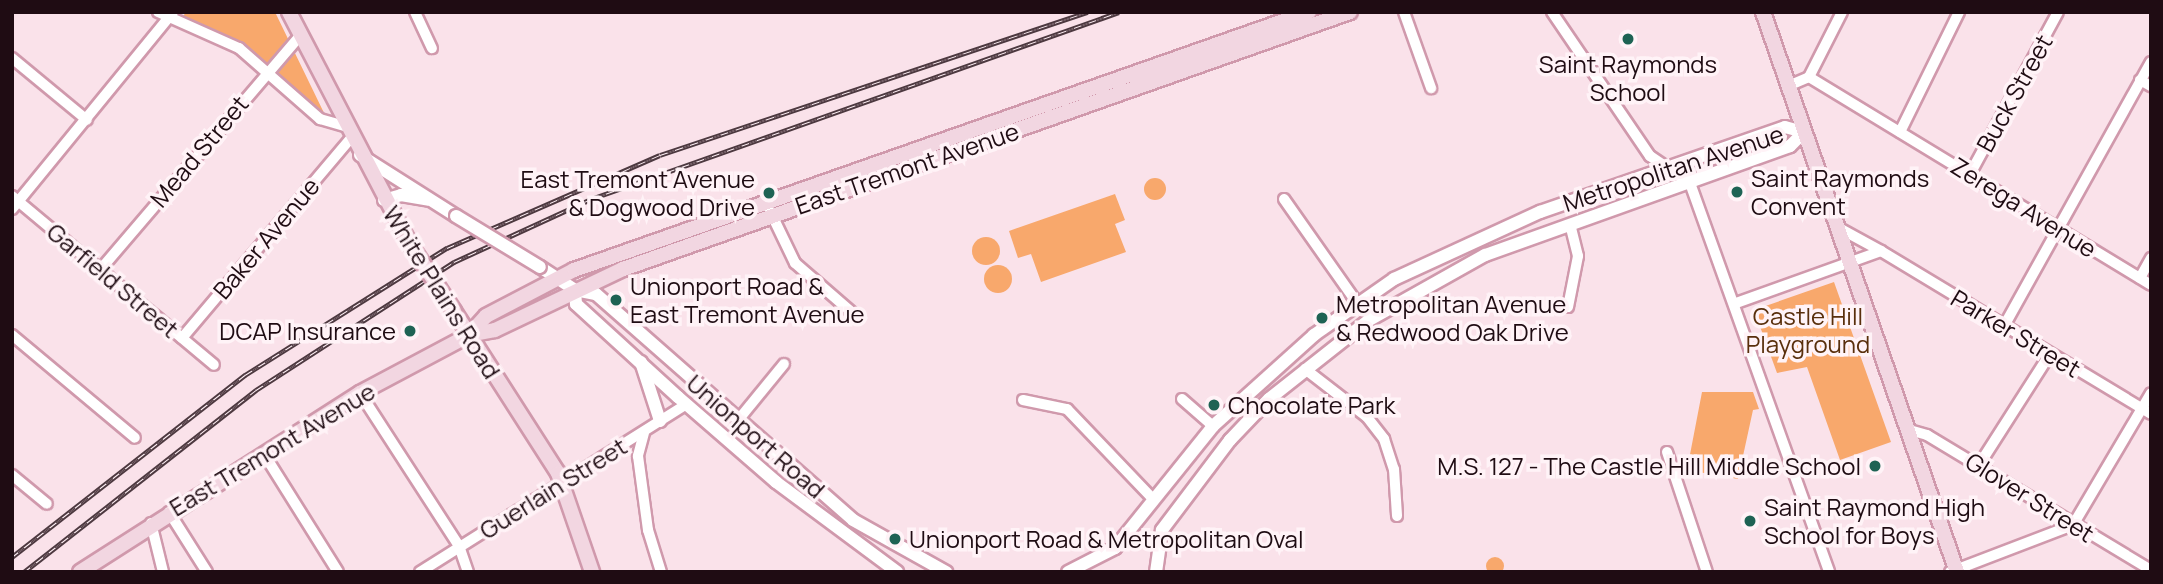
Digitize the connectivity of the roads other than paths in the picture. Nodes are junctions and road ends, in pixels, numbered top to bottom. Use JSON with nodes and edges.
{"nodes":[{"id":1,"x":158,"y":12,"type":"edge"},
{"id":2,"x":289,"y":12,"type":"edge"},
{"id":3,"x":415,"y":12,"type":"edge"},
{"id":4,"x":1309,"y":12,"type":"edge"},
{"id":5,"x":1350,"y":12,"type":"edge"},
{"id":6,"x":1405,"y":12,"type":"edge"},
{"id":7,"x":1552,"y":12,"type":"edge"},
{"id":8,"x":1763,"y":12,"type":"edge"},
{"id":9,"x":1842,"y":12,"type":"edge"},
{"id":10,"x":1959,"y":12,"type":"edge"},
{"id":11,"x":2058,"y":12,"type":"edge"},
{"id":12,"x":172,"y":15,"type":"edge"},
{"id":13,"x":1287,"y":27,"type":"junction"},
{"id":14,"x":300,"y":36,"type":"junction"},
{"id":15,"x":432,"y":48,"type":"dead end"},
{"id":16,"x":12,"y":58,"type":"edge"},
{"id":17,"x":2151,"y":62,"type":"edge"},
{"id":18,"x":266,"y":71,"type":"junction"},
{"id":19,"x":1810,"y":78,"type":"junction"},
{"id":20,"x":2140,"y":80,"type":"junction"},
{"id":21,"x":1788,"y":86,"type":"junction"},
{"id":22,"x":2151,"y":86,"type":"edge"},
{"id":23,"x":1431,"y":88,"type":"dead end"},
{"id":24,"x":87,"y":120,"type":"junction"},
{"id":25,"x":348,"y":132,"type":"junction"},
{"id":26,"x":1804,"y":132,"type":"junction"},
{"id":27,"x":1900,"y":132,"type":"junction"},
{"id":28,"x":359,"y":154,"type":"junction"},
{"id":29,"x":1668,"y":168,"type":"junction"},
{"id":30,"x":1970,"y":174,"type":"junction"},
{"id":31,"x":1690,"y":183,"type":"junction"},
{"id":32,"x":1284,"y":199,"type":"dead end"},
{"id":33,"x":384,"y":200,"type":"junction"},
{"id":34,"x":430,"y":200,"type":"junction"},
{"id":35,"x":14,"y":202,"type":"edge"},
{"id":36,"x":770,"y":210,"type":"junction"},
{"id":37,"x":1570,"y":225,"type":"junction"},
{"id":38,"x":1837,"y":227,"type":"junction"},
{"id":39,"x":2059,"y":229,"type":"junction"},
{"id":40,"x":1474,"y":239,"type":"junction"},
{"id":41,"x":1881,"y":251,"type":"junction"},
{"id":42,"x":1482,"y":257,"type":"junction"},
{"id":43,"x":2151,"y":258,"type":"edge"},
{"id":44,"x":1849,"y":263,"type":"junction"},
{"id":45,"x":100,"y":270,"type":"junction"},
{"id":46,"x":556,"y":278,"type":"junction"},
{"id":47,"x":2140,"y":278,"type":"junction"},
{"id":48,"x":2151,"y":285,"type":"edge"},
{"id":49,"x":575,"y":290,"type":"junction"},
{"id":50,"x":1357,"y":303,"type":"junction"},
{"id":51,"x":1736,"y":303,"type":"junction"},
{"id":52,"x":1568,"y":307,"type":"dead end"},
{"id":53,"x":856,"y":316,"type":"dead end"},
{"id":54,"x":2004,"y":326,"type":"junction"},
{"id":55,"x":12,"y":335,"type":"edge"},
{"id":56,"x":469,"y":335,"type":"junction"},
{"id":57,"x":182,"y":338,"type":"junction"},
{"id":58,"x":2050,"y":354,"type":"junction"},
{"id":59,"x":641,"y":362,"type":"junction"},
{"id":60,"x":784,"y":364,"type":"dead end"},
{"id":61,"x":214,"y":365,"type":"dead end"},
{"id":62,"x":1305,"y":369,"type":"junction"},
{"id":63,"x":1255,"y":387,"type":"junction"},
{"id":64,"x":360,"y":393,"type":"junction"},
{"id":65,"x":2151,"y":393,"type":"edge"},
{"id":66,"x":1182,"y":399,"type":"dead end"},
{"id":67,"x":1023,"y":400,"type":"dead end"},
{"id":68,"x":1268,"y":400,"type":"junction"},
{"id":69,"x":687,"y":404,"type":"junction"},
{"id":70,"x":2141,"y":408,"type":"junction"},
{"id":71,"x":2151,"y":414,"type":"edge"},
{"id":72,"x":739,"y":419,"type":"junction"},
{"id":73,"x":660,"y":421,"type":"junction"},
{"id":74,"x":1213,"y":426,"type":"junction"},
{"id":75,"x":646,"y":429,"type":"junction"},
{"id":76,"x":1906,"y":429,"type":"junction"},
{"id":77,"x":135,"y":438,"type":"dead end"},
{"id":78,"x":1667,"y":452,"type":"dead end"},
{"id":79,"x":264,"y":454,"type":"junction"},
{"id":80,"x":1979,"y":465,"type":"junction"},
{"id":81,"x":12,"y":475,"type":"edge"},
{"id":82,"x":563,"y":484,"type":"junction"},
{"id":83,"x":1153,"y":499,"type":"junction"},
{"id":84,"x":47,"y":504,"type":"dead end"},
{"id":85,"x":169,"y":512,"type":"junction"},
{"id":86,"x":1397,"y":516,"type":"dead end"},
{"id":87,"x":852,"y":519,"type":"junction"},
{"id":88,"x":151,"y":523,"type":"junction"},
{"id":89,"x":2073,"y":525,"type":"junction"},
{"id":90,"x":842,"y":533,"type":"junction"},
{"id":91,"x":459,"y":546,"type":"junction"},
{"id":92,"x":2130,"y":557,"type":"junction"},
{"id":93,"x":2151,"y":570,"type":"edge"},
{"id":94,"x":1954,"y":571,"type":"edge"},
{"id":95,"x":80,"y":572,"type":"edge"},
{"id":96,"x":163,"y":572,"type":"edge"},
{"id":97,"x":206,"y":572,"type":"edge"},
{"id":98,"x":338,"y":572,"type":"edge"},
{"id":99,"x":419,"y":572,"type":"edge"},
{"id":100,"x":468,"y":572,"type":"edge"},
{"id":101,"x":592,"y":572,"type":"edge"},
{"id":102,"x":662,"y":572,"type":"edge"},
{"id":103,"x":897,"y":572,"type":"edge"},
{"id":104,"x":946,"y":572,"type":"edge"},
{"id":105,"x":1068,"y":572,"type":"edge"},
{"id":106,"x":1156,"y":572,"type":"edge"},
{"id":107,"x":1707,"y":572,"type":"edge"},
{"id":108,"x":1829,"y":572,"type":"edge"},
{"id":109,"x":2136,"y":572,"type":"edge"}],
"edges":[{"from":1,"to":12,"type":"street"},
{"from":2,"to":14,"type":"main road","name":"White Plains Road"},
{"from":3,"to":15,"type":"street"},
{"from":4,"to":13,"type":"main road","name":"East Tremont Avenue"},
{"from":5,"to":13,"type":"main road","name":"East Tremont Avenue"},
{"from":6,"to":23,"type":"street"},
{"from":7,"to":29,"type":"street"},
{"from":8,"to":21,"type":"main road"},
{"from":9,"to":19,"type":"street"},
{"from":10,"to":27,"type":"street"},
{"from":11,"to":30,"type":"street","name":"Buck Street"},
{"from":12,"to":18,"type":"street"},
{"from":12,"to":24,"type":"street"},
{"from":13,"to":36,"type":"main road","name":"East Tremont Avenue"},
{"from":14,"to":18,"type":"street","name":"Mead Street"},
{"from":14,"to":25,"type":"main road","name":"White Plains Road"},
{"from":16,"to":24,"type":"street"},
{"from":17,"to":20,"type":"street"},
{"from":18,"to":25,"type":"street"},
{"from":18,"to":45,"type":"street","name":"Mead Street"},
{"from":19,"to":21,"type":"street"},
{"from":19,"to":27,"type":"street","name":"Zerega Avenue"},
{"from":20,"to":22,"type":"street"},
{"from":20,"to":39,"type":"street"},
{"from":21,"to":26,"type":"main road"},
{"from":24,"to":35,"type":"street"},
{"from":25,"to":28,"type":"main road","name":"White Plains Road"},
{"from":25,"to":57,"type":"street","name":"Baker Avenue"},
{"from":26,"to":29,"type":"street","name":"Metropolitan Avenue"},
{"from":26,"to":31,"type":"street","name":"Metropolitan Avenue"},
{"from":26,"to":38,"type":"main road"},
{"from":27,"to":30,"type":"street","name":"Zerega Avenue"},
{"from":28,"to":33,"type":"main road","name":"White Plains Road"},
{"from":28,"to":34,"type":"street","name":"Unionport Road"},
{"from":29,"to":31,"type":"street"},
{"from":29,"to":40,"type":"street","name":"Metropolitan Avenue"},
{"from":30,"to":39,"type":"street","name":"Zerega Avenue"},
{"from":31,"to":37,"type":"street","name":"Metropolitan Avenue"},
{"from":31,"to":51,"type":"street"},
{"from":32,"to":50,"type":"street"},
{"from":33,"to":34,"type":"street","name":"Unionport Road"},
{"from":33,"to":56,"type":"main road","name":"White Plains Road","bridge":true},
{"from":34,"to":46,"type":"street","name":"Unionport Road","bridge":true},
{"from":35,"to":45,"type":"street","name":"Garfield Street"},
{"from":36,"to":46,"type":"main road","name":"East Tremont Avenue"},
{"from":36,"to":49,"type":"main road","name":"East Tremont Avenue"},
{"from":36,"to":53,"type":"street"},
{"from":37,"to":42,"type":"street","name":"Metropolitan Avenue"},
{"from":37,"to":52,"type":"street"},
{"from":38,"to":41,"type":"street","name":"Parker Street"},
{"from":38,"to":44,"type":"main road"},
{"from":39,"to":47,"type":"street","name":"Zerega Avenue"},
{"from":39,"to":54,"type":"street"},
{"from":40,"to":42,"type":"street"},
{"from":40,"to":50,"type":"street","name":"Metropolitan Avenue"},
{"from":41,"to":44,"type":"street"},
{"from":41,"to":54,"type":"street","name":"Parker Street"},
{"from":42,"to":62,"type":"street","name":"Metropolitan Avenue"},
{"from":43,"to":47,"type":"street"},
{"from":44,"to":51,"type":"street"},
{"from":44,"to":76,"type":"main road"},
{"from":45,"to":57,"type":"street","name":"Garfield Street"},
{"from":46,"to":49,"type":"street","name":"Unionport Road"},
{"from":46,"to":56,"type":"main road","name":"East Tremont Avenue"},
{"from":47,"to":48,"type":"street","name":"Zerega Avenue"},
{"from":49,"to":56,"type":"main road","name":"East Tremont Avenue"},
{"from":49,"to":59,"type":"street","name":"Unionport Road"},
{"from":49,"to":72,"type":"street","name":"Unionport Road"},
{"from":50,"to":63,"type":"street","name":"Metropolitan Avenue"},
{"from":51,"to":108,"type":"street"},
{"from":54,"to":58,"type":"street","name":"Parker Street"},
{"from":55,"to":77,"type":"street"},
{"from":56,"to":64,"type":"main road","name":"East Tremont Avenue"},
{"from":56,"to":82,"type":"main road","name":"White Plains Road"},
{"from":57,"to":61,"type":"street","name":"Garfield Street"},
{"from":58,"to":70,"type":"street","name":"Parker Street"},
{"from":58,"to":80,"type":"street"},
{"from":59,"to":69,"type":"street","name":"Unionport Road"},
{"from":59,"to":73,"type":"street"},
{"from":60,"to":72,"type":"street"},
{"from":62,"to":68,"type":"street","name":"Metropolitan Avenue"},
{"from":62,"to":86,"type":"street"},
{"from":63,"to":68,"type":"street"},
{"from":63,"to":74,"type":"street","name":"Metropolitan Avenue"},
{"from":64,"to":79,"type":"main road","name":"East Tremont Avenue"},
{"from":64,"to":91,"type":"street"},
{"from":65,"to":70,"type":"street"},
{"from":66,"to":74,"type":"street"},
{"from":67,"to":83,"type":"street"},
{"from":68,"to":106,"type":"street","name":"Metropolitan Avenue"},
{"from":69,"to":73,"type":"street","name":"Guerlain Street"},
{"from":69,"to":90,"type":"street","name":"Unionport Road"},
{"from":70,"to":71,"type":"street","name":"Parker Street"},
{"from":70,"to":89,"type":"street"},
{"from":72,"to":87,"type":"street","name":"Unionport Road"},
{"from":73,"to":75,"type":"street","name":"Guerlain Street"},
{"from":74,"to":83,"type":"street","name":"Metropolitan Avenue"},
{"from":75,"to":82,"type":"street","name":"Guerlain Street"},
{"from":75,"to":102,"type":"street"},
{"from":76,"to":80,"type":"street","name":"Glover Street"},
{"from":76,"to":94,"type":"main road"},
{"from":78,"to":107,"type":"street"},
{"from":79,"to":85,"type":"main road","name":"East Tremont Avenue"},
{"from":79,"to":98,"type":"street"},
{"from":80,"to":89,"type":"street","name":"Glover Street"},
{"from":81,"to":84,"type":"street"},
{"from":82,"to":91,"type":"street","name":"Guerlain Street"},
{"from":82,"to":101,"type":"main road","name":"White Plains Road"},
{"from":83,"to":105,"type":"street","name":"Metropolitan Avenue"},
{"from":85,"to":88,"type":"main road","name":"East Tremont Avenue"},
{"from":85,"to":97,"type":"street"},
{"from":87,"to":90,"type":"street"},
{"from":87,"to":104,"type":"street","name":"Unionport Road"},
{"from":88,"to":95,"type":"main road","name":"East Tremont Avenue"},
{"from":88,"to":96,"type":"street"},
{"from":89,"to":92,"type":"street","name":"Glover Street"},
{"from":89,"to":94,"type":"street"},
{"from":90,"to":103,"type":"street","name":"Unionport Road"},
{"from":91,"to":99,"type":"street","name":"Guerlain Street"},
{"from":91,"to":100,"type":"street"},
{"from":92,"to":93,"type":"street","name":"Glover Street"},
{"from":92,"to":109,"type":"street"}]}
